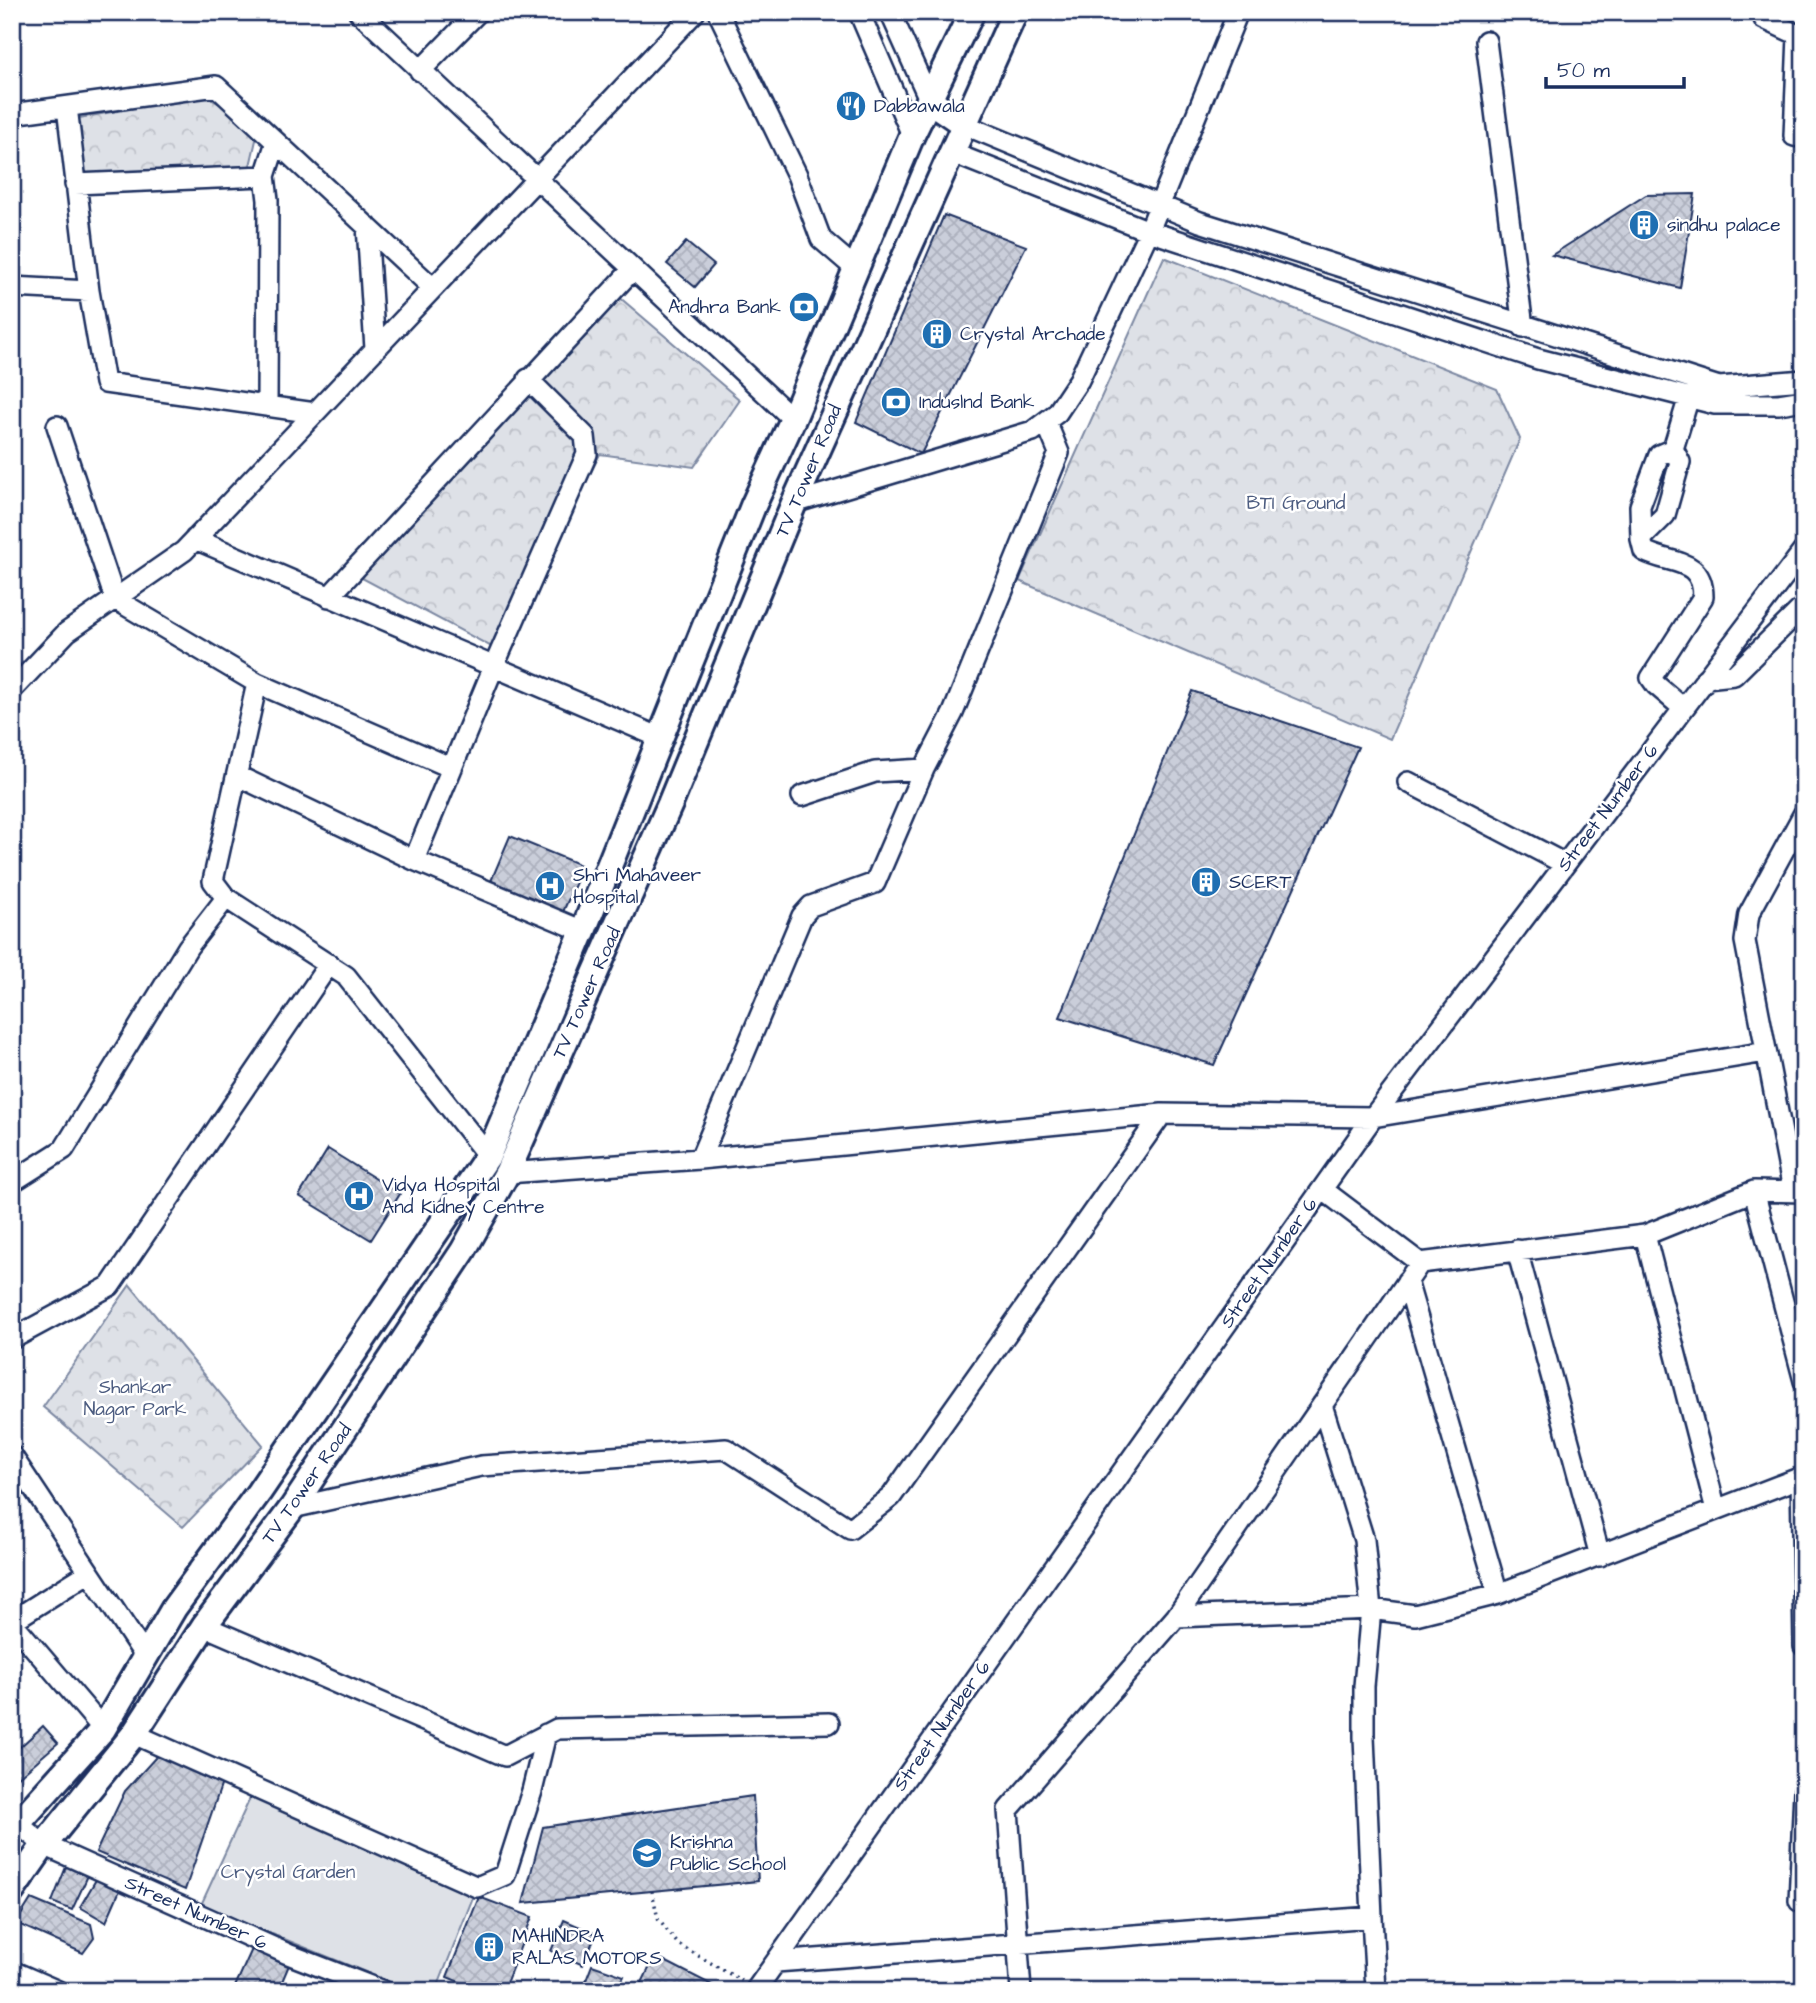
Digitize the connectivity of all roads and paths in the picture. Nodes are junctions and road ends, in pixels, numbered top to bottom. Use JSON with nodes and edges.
{"nodes":[{"id":1,"x":359,"y":12,"type":"edge"},
{"id":2,"x":478,"y":12,"type":"edge"},
{"id":3,"x":695,"y":12,"type":"edge"},
{"id":4,"x":718,"y":12,"type":"edge"},
{"id":5,"x":859,"y":12,"type":"edge"},
{"id":6,"x":890,"y":12,"type":"edge"},
{"id":7,"x":972,"y":12,"type":"edge"},
{"id":8,"x":1015,"y":12,"type":"edge"},
{"id":9,"x":1238,"y":12,"type":"edge"},
{"id":10,"x":1762,"y":12,"type":"edge"},
{"id":11,"x":1801,"y":36,"type":"edge"},
{"id":12,"x":1486,"y":41,"type":"dead end"},
{"id":13,"x":420,"y":71,"type":"junction"},
{"id":14,"x":930,"y":101,"type":"junction"},
{"id":15,"x":67,"y":107,"type":"junction"},
{"id":16,"x":12,"y":114,"type":"edge"},
{"id":17,"x":965,"y":125,"type":"junction"},
{"id":18,"x":912,"y":135,"type":"junction"},
{"id":19,"x":1804,"y":138,"type":"edge"},
{"id":20,"x":276,"y":142,"type":"junction"},
{"id":21,"x":950,"y":152,"type":"junction"},
{"id":22,"x":264,"y":176,"type":"junction"},
{"id":23,"x":537,"y":179,"type":"junction"},
{"id":24,"x":75,"y":184,"type":"junction"},
{"id":25,"x":1159,"y":206,"type":"junction"},
{"id":26,"x":367,"y":226,"type":"junction"},
{"id":27,"x":1149,"y":231,"type":"junction"},
{"id":28,"x":1344,"y":267,"type":"junction"},
{"id":29,"x":633,"y":269,"type":"junction"},
{"id":30,"x":856,"y":270,"type":"junction"},
{"id":31,"x":12,"y":287,"type":"edge"},
{"id":32,"x":433,"y":288,"type":"junction"},
{"id":33,"x":89,"y":291,"type":"junction"},
{"id":34,"x":1335,"y":293,"type":"junction"},
{"id":35,"x":1523,"y":327,"type":"junction"},
{"id":36,"x":375,"y":349,"type":"junction"},
{"id":37,"x":528,"y":379,"type":"junction"},
{"id":38,"x":1804,"y":380,"type":"edge"},
{"id":39,"x":1689,"y":397,"type":"junction"},
{"id":40,"x":1804,"y":400,"type":"edge"},
{"id":41,"x":267,"y":406,"type":"junction"},
{"id":42,"x":315,"y":413,"type":"junction"},
{"id":43,"x":793,"y":419,"type":"junction"},
{"id":44,"x":1047,"y":424,"type":"junction"},
{"id":45,"x":57,"y":426,"type":"dead end"},
{"id":46,"x":794,"y":503,"type":"junction"},
{"id":47,"x":195,"y":539,"type":"junction"},
{"id":48,"x":1804,"y":550,"type":"edge"},
{"id":49,"x":329,"y":597,"type":"junction"},
{"id":50,"x":115,"y":599,"type":"junction"},
{"id":51,"x":1804,"y":606,"type":"edge"},
{"id":52,"x":494,"y":666,"type":"junction"},
{"id":53,"x":1706,"y":678,"type":"junction"},
{"id":54,"x":257,"y":683,"type":"junction"},
{"id":55,"x":12,"y":690,"type":"edge"},
{"id":56,"x":1684,"y":708,"type":"junction"},
{"id":57,"x":661,"y":738,"type":"junction"},
{"id":58,"x":452,"y":768,"type":"junction"},
{"id":59,"x":925,"y":769,"type":"junction"},
{"id":60,"x":238,"y":776,"type":"junction"},
{"id":61,"x":1408,"y":782,"type":"dead end"},
{"id":62,"x":802,"y":796,"type":"dead end"},
{"id":63,"x":1804,"y":813,"type":"edge"},
{"id":64,"x":1798,"y":837,"type":"edge"},
{"id":65,"x":414,"y":860,"type":"junction"},
{"id":66,"x":1565,"y":864,"type":"junction"},
{"id":67,"x":226,"y":898,"type":"junction"},
{"id":68,"x":583,"y":931,"type":"junction"},
{"id":69,"x":329,"y":964,"type":"junction"},
{"id":70,"x":1766,"y":1052,"type":"junction"},
{"id":71,"x":1162,"y":1114,"type":"junction"},
{"id":72,"x":1373,"y":1117,"type":"junction"},
{"id":73,"x":488,"y":1156,"type":"junction"},
{"id":74,"x":700,"y":1159,"type":"junction"},
{"id":75,"x":507,"y":1173,"type":"junction"},
{"id":76,"x":12,"y":1182,"type":"edge"},
{"id":77,"x":1322,"y":1189,"type":"junction"},
{"id":78,"x":1754,"y":1191,"type":"junction"},
{"id":79,"x":1798,"y":1191,"type":"edge"},
{"id":80,"x":1645,"y":1235,"type":"junction"},
{"id":81,"x":1517,"y":1250,"type":"junction"},
{"id":82,"x":1420,"y":1262,"type":"junction"},
{"id":83,"x":1407,"y":1281,"type":"junction"},
{"id":84,"x":12,"y":1339,"type":"edge"},
{"id":85,"x":1804,"y":1381,"type":"edge"},
{"id":86,"x":1322,"y":1405,"type":"junction"},
{"id":87,"x":12,"y":1456,"type":"edge"},
{"id":88,"x":1802,"y":1476,"type":"edge"},
{"id":89,"x":292,"y":1508,"type":"junction"},
{"id":90,"x":1716,"y":1510,"type":"junction"},
{"id":91,"x":1600,"y":1556,"type":"junction"},
{"id":92,"x":88,"y":1573,"type":"junction"},
{"id":93,"x":1498,"y":1594,"type":"junction"},
{"id":94,"x":1371,"y":1609,"type":"junction"},
{"id":95,"x":1175,"y":1617,"type":"junction"},
{"id":96,"x":12,"y":1621,"type":"edge"},
{"id":97,"x":204,"y":1626,"type":"junction"},
{"id":98,"x":1804,"y":1646,"type":"edge"},
{"id":99,"x":145,"y":1656,"type":"junction"},
{"id":100,"x":829,"y":1723,"type":"dead end"},
{"id":101,"x":103,"y":1728,"type":"junction"},
{"id":102,"x":134,"y":1734,"type":"junction"},
{"id":103,"x":547,"y":1734,"type":"junction"},
{"id":104,"x":1804,"y":1791,"type":"edge"},
{"id":105,"x":13,"y":1824,"type":"edge"},
{"id":106,"x":44,"y":1845,"type":"junction"},
{"id":107,"x":12,"y":1891,"type":"edge"},
{"id":108,"x":652,"y":1891,"type":"dead end"},
{"id":109,"x":1799,"y":1901,"type":"dead end"},
{"id":110,"x":1372,"y":1917,"type":"junction"},
{"id":111,"x":1017,"y":1944,"type":"junction"},
{"id":112,"x":776,"y":1962,"type":"junction"},
{"id":113,"x":12,"y":1971,"type":"edge"},
{"id":114,"x":756,"y":1990,"type":"edge"},
{"id":115,"x":58,"y":1991,"type":"edge"},
{"id":116,"x":383,"y":1991,"type":"edge"},
{"id":117,"x":1021,"y":1991,"type":"edge"},
{"id":118,"x":1376,"y":1991,"type":"edge"}],
"edges":[{"from":1,"to":13,"type":"street"},
{"from":2,"to":13,"type":"street"},
{"from":3,"to":23,"type":"street"},
{"from":4,"to":30,"type":"street"},
{"from":5,"to":18,"type":"street"},
{"from":6,"to":14,"type":"street"},
{"from":7,"to":14,"type":"main road","name":"TV Tower Road"},
{"from":8,"to":17,"type":"main road","name":"TV Tower Road"},
{"from":9,"to":25,"type":"street"},
{"from":10,"to":11,"type":"street"},
{"from":11,"to":19,"type":"street"},
{"from":12,"to":35,"type":"street"},
{"from":13,"to":23,"type":"street"},
{"from":14,"to":17,"type":"main road"},
{"from":14,"to":18,"type":"main road","name":"TV Tower Road"},
{"from":15,"to":16,"type":"street"},
{"from":15,"to":20,"type":"street"},
{"from":15,"to":24,"type":"street"},
{"from":17,"to":21,"type":"main road","name":"TV Tower Road"},
{"from":17,"to":25,"type":"street"},
{"from":18,"to":21,"type":"main road"},
{"from":18,"to":30,"type":"main road","name":"TV Tower Road"},
{"from":20,"to":22,"type":"street"},
{"from":20,"to":26,"type":"street"},
{"from":21,"to":27,"type":"street"},
{"from":21,"to":46,"type":"main road","name":"TV Tower Road"},
{"from":22,"to":24,"type":"street"},
{"from":22,"to":41,"type":"street"},
{"from":23,"to":29,"type":"street"},
{"from":23,"to":32,"type":"street"},
{"from":24,"to":33,"type":"street"},
{"from":25,"to":27,"type":"street"},
{"from":25,"to":28,"type":"street"},
{"from":26,"to":32,"type":"street"},
{"from":26,"to":36,"type":"street"},
{"from":27,"to":34,"type":"street"},
{"from":27,"to":44,"type":"street"},
{"from":28,"to":34,"type":"street"},
{"from":28,"to":35,"type":"street"},
{"from":29,"to":37,"type":"street"},
{"from":29,"to":43,"type":"street"},
{"from":30,"to":43,"type":"main road","name":"TV Tower Road"},
{"from":31,"to":33,"type":"street"},
{"from":32,"to":36,"type":"street"},
{"from":33,"to":41,"type":"street"},
{"from":34,"to":39,"type":"street"},
{"from":35,"to":38,"type":"street"},
{"from":36,"to":42,"type":"street"},
{"from":37,"to":49,"type":"street"},
{"from":37,"to":52,"type":"street"},
{"from":39,"to":40,"type":"street"},
{"from":39,"to":56,"type":"street"},
{"from":41,"to":42,"type":"street"},
{"from":42,"to":47,"type":"street"},
{"from":43,"to":57,"type":"main road","name":"TV Tower Road"},
{"from":44,"to":46,"type":"street"},
{"from":44,"to":59,"type":"street"},
{"from":45,"to":50,"type":"street"},
{"from":46,"to":75,"type":"main road","name":"TV Tower Road"},
{"from":47,"to":49,"type":"street"},
{"from":47,"to":50,"type":"street"},
{"from":48,"to":53,"type":"street","name":"Street Number 6"},
{"from":49,"to":52,"type":"street"},
{"from":50,"to":54,"type":"street"},
{"from":50,"to":55,"type":"street"},
{"from":51,"to":53,"type":"street"},
{"from":52,"to":57,"type":"street"},
{"from":52,"to":58,"type":"street"},
{"from":53,"to":56,"type":"street","name":"Street Number 6"},
{"from":54,"to":58,"type":"street"},
{"from":54,"to":60,"type":"street"},
{"from":56,"to":66,"type":"street","name":"Street Number 6"},
{"from":57,"to":68,"type":"main road","name":"TV Tower Road"},
{"from":58,"to":65,"type":"street"},
{"from":59,"to":62,"type":"street"},
{"from":59,"to":74,"type":"street"},
{"from":60,"to":65,"type":"street"},
{"from":60,"to":67,"type":"street"},
{"from":61,"to":66,"type":"street"},
{"from":63,"to":64,"type":"street"},
{"from":64,"to":70,"type":"street"},
{"from":65,"to":68,"type":"street"},
{"from":66,"to":72,"type":"street","name":"Street Number 6"},
{"from":67,"to":69,"type":"street"},
{"from":67,"to":76,"type":"street"},
{"from":68,"to":73,"type":"main road","name":"TV Tower Road"},
{"from":69,"to":73,"type":"street"},
{"from":69,"to":84,"type":"street"},
{"from":70,"to":72,"type":"street"},
{"from":70,"to":79,"type":"street"},
{"from":71,"to":72,"type":"street"},
{"from":71,"to":74,"type":"street"},
{"from":71,"to":89,"type":"street"},
{"from":72,"to":77,"type":"street","name":"Street Number 6"},
{"from":73,"to":99,"type":"main road","name":"TV Tower Road"},
{"from":74,"to":75,"type":"street"},
{"from":75,"to":89,"type":"main road","name":"TV Tower Road"},
{"from":77,"to":82,"type":"street"},
{"from":77,"to":112,"type":"street","name":"Street Number 6"},
{"from":78,"to":79,"type":"street"},
{"from":78,"to":80,"type":"street"},
{"from":78,"to":85,"type":"street"},
{"from":80,"to":81,"type":"street"},
{"from":80,"to":90,"type":"street"},
{"from":81,"to":82,"type":"street"},
{"from":81,"to":91,"type":"street"},
{"from":82,"to":83,"type":"street"},
{"from":83,"to":86,"type":"street"},
{"from":83,"to":93,"type":"street"},
{"from":86,"to":94,"type":"street"},
{"from":86,"to":95,"type":"street"},
{"from":87,"to":92,"type":"street"},
{"from":88,"to":90,"type":"street"},
{"from":88,"to":98,"type":"street"},
{"from":89,"to":97,"type":"main road","name":"TV Tower Road"},
{"from":90,"to":91,"type":"street"},
{"from":91,"to":93,"type":"street"},
{"from":92,"to":96,"type":"street"},
{"from":92,"to":99,"type":"street"},
{"from":93,"to":94,"type":"street"},
{"from":94,"to":95,"type":"street"},
{"from":94,"to":110,"type":"street"},
{"from":95,"to":111,"type":"street"},
{"from":96,"to":101,"type":"street"},
{"from":97,"to":102,"type":"main road","name":"TV Tower Road"},
{"from":97,"to":103,"type":"street"},
{"from":99,"to":101,"type":"main road","name":"TV Tower Road"},
{"from":100,"to":103,"type":"street"},
{"from":101,"to":105,"type":"main road","name":"TV Tower Road"},
{"from":102,"to":103,"type":"street"},
{"from":102,"to":106,"type":"main road","name":"TV Tower Road"},
{"from":104,"to":109,"type":"street"},
{"from":105,"to":106,"type":"street","name":"Street Number 6"},
{"from":106,"to":107,"type":"main road","name":"TV Tower Road"},
{"from":106,"to":116,"type":"street","name":"Street Number 6"},
{"from":108,"to":114,"type":"path"},
{"from":110,"to":111,"type":"street"},
{"from":110,"to":118,"type":"street"},
{"from":111,"to":112,"type":"street"},
{"from":111,"to":117,"type":"street"},
{"from":112,"to":114,"type":"street","name":"Street Number 6"},
{"from":113,"to":115,"type":"street"}]}
